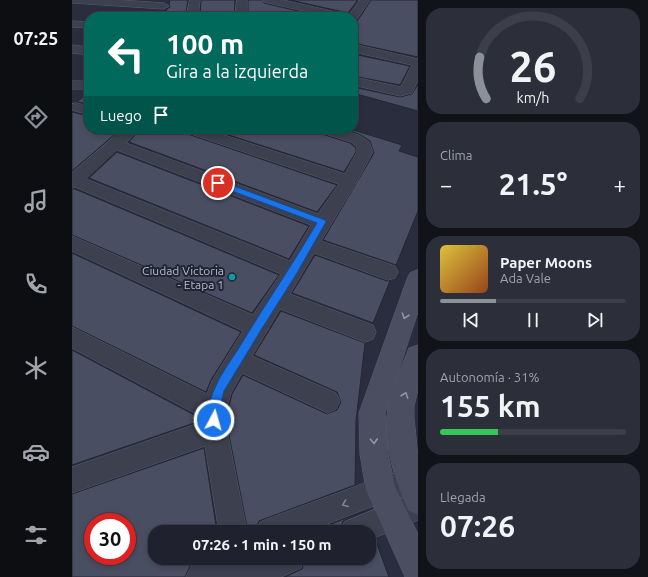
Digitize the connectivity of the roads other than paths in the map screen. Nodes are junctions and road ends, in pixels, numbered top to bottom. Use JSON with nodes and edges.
{"nodes":[{"id":1,"x":72,"y":0,"type":"edge"},
{"id":2,"x":195,"y":0,"type":"edge"},
{"id":3,"x":242,"y":0,"type":"edge"},
{"id":4,"x":268,"y":0,"type":"edge"},
{"id":5,"x":363,"y":0,"type":"edge"},
{"id":6,"x":165,"y":3,"type":"edge"},
{"id":7,"x":193,"y":12,"type":"edge"},
{"id":8,"x":241,"y":12,"type":"edge"},
{"id":9,"x":322,"y":12,"type":"edge"},
{"id":10,"x":357,"y":12,"type":"edge"},
{"id":11,"x":72,"y":24,"type":"edge"},
{"id":12,"x":84,"y":25,"type":"edge"},
{"id":13,"x":72,"y":49,"type":"edge"},
{"id":14,"x":358,"y":49,"type":"edge"},
{"id":15,"x":84,"y":50,"type":"edge"},
{"id":16,"x":418,"y":64,"type":"edge"},
{"id":17,"x":358,"y":81,"type":"edge"},
{"id":18,"x":72,"y":85,"type":"edge"},
{"id":19,"x":84,"y":85,"type":"edge"},
{"id":20,"x":126,"y":134,"type":"edge"},
{"id":21,"x":205,"y":134,"type":"edge"},
{"id":22,"x":340,"y":134,"type":"edge"},
{"id":23,"x":115,"y":144,"type":"junction"},
{"id":24,"x":72,"y":161,"type":"edge"},
{"id":25,"x":88,"y":168,"type":"junction"},
{"id":26,"x":73,"y":181,"type":"edge"},
{"id":27,"x":349,"y":181,"type":"junction"},
{"id":28,"x":322,"y":222,"type":"junction"},
{"id":29,"x":72,"y":242,"type":"edge"},
{"id":30,"x":309,"y":244,"type":"junction"},
{"id":31,"x":294,"y":271,"type":"junction"},
{"id":32,"x":388,"y":272,"type":"dead end"},
{"id":33,"x":418,"y":279,"type":"edge"},
{"id":34,"x":276,"y":298,"type":"junction"},
{"id":35,"x":257,"y":327,"type":"junction"},
{"id":36,"x":365,"y":332,"type":"dead end"},
{"id":37,"x":72,"y":336,"type":"edge"},
{"id":38,"x":418,"y":356,"type":"edge"},
{"id":39,"x":237,"y":360,"type":"junction"},
{"id":40,"x":328,"y":401,"type":"dead end"},
{"id":41,"x":214,"y":420,"type":"junction"},
{"id":42,"x":72,"y":480,"type":"edge"},
{"id":43,"x":381,"y":490,"type":"junction"},
{"id":44,"x":415,"y":496,"type":"edge"},
{"id":45,"x":393,"y":516,"type":"junction"},
{"id":46,"x":232,"y":525,"type":"edge"},
{"id":47,"x":288,"y":525,"type":"edge"},
{"id":48,"x":371,"y":525,"type":"edge"},
{"id":49,"x":256,"y":565,"type":"edge"},
{"id":50,"x":241,"y":568,"type":"edge"},
{"id":51,"x":418,"y":569,"type":"edge"},
{"id":52,"x":201,"y":577,"type":"edge"}],
"edges":[{"from":1,"to":6,"type":"street"},
{"from":2,"to":7,"type":"street"},
{"from":3,"to":8,"type":"street"},
{"from":4,"to":9,"type":"street"},
{"from":5,"to":10,"type":"street"},
{"from":11,"to":12,"type":"street"},
{"from":13,"to":15,"type":"street"},
{"from":14,"to":16,"type":"street"},
{"from":16,"to":17,"type":"street"},
{"from":18,"to":19,"type":"street"},
{"from":20,"to":23,"type":"street"},
{"from":21,"to":27,"type":"street"},
{"from":22,"to":27,"type":"street"},
{"from":23,"to":25,"type":"street"},
{"from":23,"to":28,"type":"street"},
{"from":24,"to":25,"type":"street"},
{"from":25,"to":26,"type":"street"},
{"from":26,"to":31,"type":"street"},
{"from":27,"to":28,"type":"street"},
{"from":28,"to":30,"type":"street"},
{"from":29,"to":35,"type":"street"},
{"from":30,"to":31,"type":"street"},
{"from":30,"to":32,"type":"street"},
{"from":31,"to":34,"type":"street"},
{"from":33,"to":43,"type":"street","one_way":true},
{"from":34,"to":35,"type":"street"},
{"from":34,"to":36,"type":"street"},
{"from":35,"to":39,"type":"street"},
{"from":37,"to":41,"type":"street"},
{"from":44,"to":38,"type":"street","one_way":true},
{"from":39,"to":40,"type":"street"},
{"from":39,"to":41,"type":"street"},
{"from":41,"to":42,"type":"street"},
{"from":41,"to":46,"type":"street"},
{"from":43,"to":44,"type":"street"},
{"from":43,"to":45,"type":"street"},
{"from":43,"to":47,"type":"street","one_way":true},
{"from":44,"to":45,"type":"street"},
{"from":45,"to":48,"type":"street"},
{"from":45,"to":51,"type":"street"},
{"from":49,"to":50,"type":"street"},
{"from":50,"to":52,"type":"street"}]}
